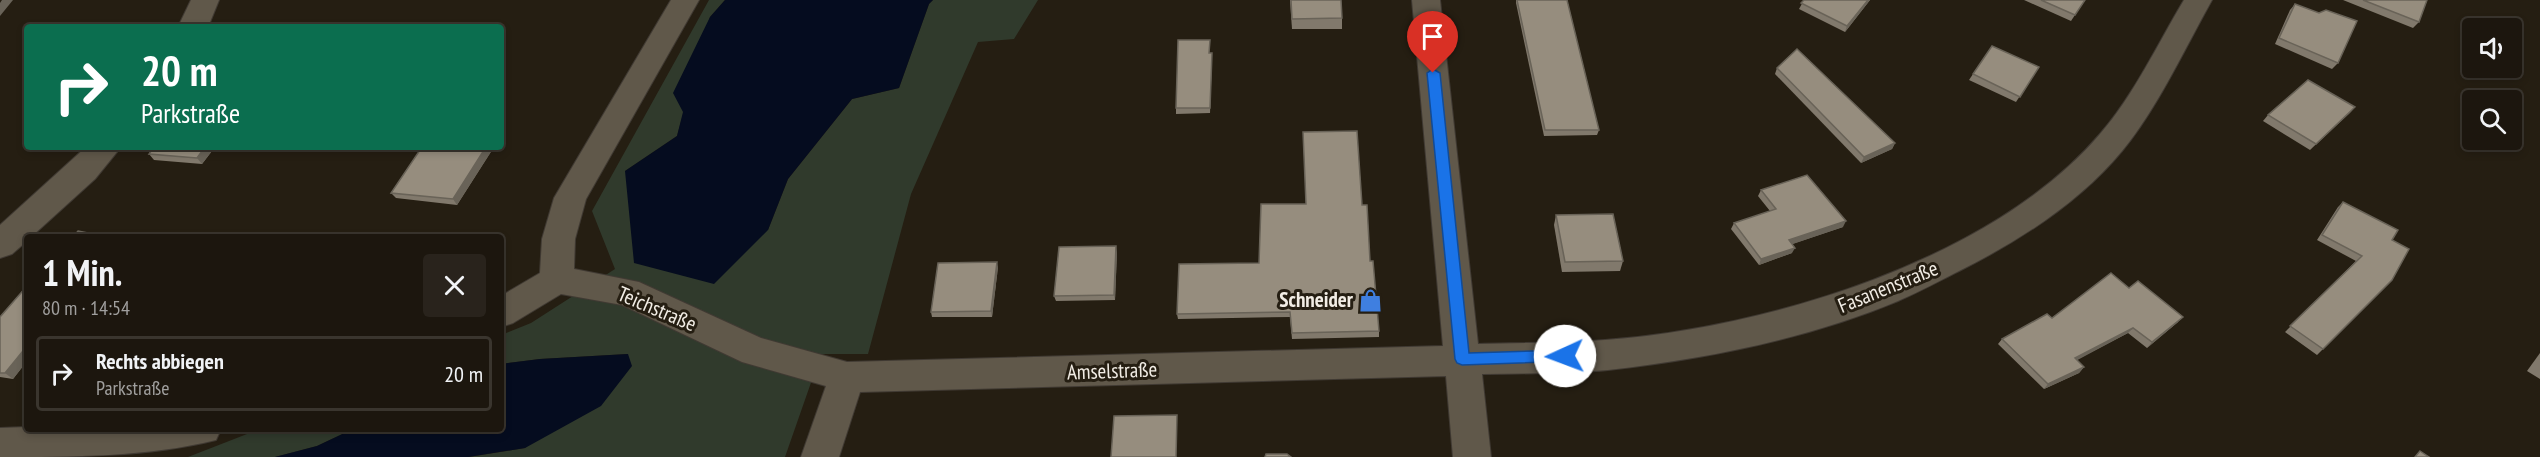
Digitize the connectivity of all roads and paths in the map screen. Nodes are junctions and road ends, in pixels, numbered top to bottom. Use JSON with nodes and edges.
{"nodes":[{"id":1,"x":205,"y":0,"type":"edge"},
{"id":2,"x":685,"y":0,"type":"edge"},
{"id":3,"x":1426,"y":0,"type":"edge"},
{"id":4,"x":2198,"y":0,"type":"edge"},
{"id":5,"x":194,"y":24,"type":"edge"},
{"id":6,"x":102,"y":150,"type":"edge"},
{"id":7,"x":0,"y":245,"type":"edge"},
{"id":8,"x":557,"y":280,"type":"junction"},
{"id":9,"x":504,"y":311,"type":"edge"},
{"id":10,"x":1462,"y":359,"type":"junction"},
{"id":11,"x":847,"y":376,"type":"junction"},
{"id":12,"x":187,"y":432,"type":"edge"},
{"id":13,"x":0,"y":444,"type":"edge"},
{"id":14,"x":820,"y":457,"type":"edge"},
{"id":15,"x":1472,"y":457,"type":"edge"}],
"edges":[{"from":1,"to":5,"type":"street"},
{"from":2,"to":8,"type":"street"},
{"from":3,"to":10,"type":"street"},
{"from":4,"to":10,"type":"street","name":"Fasanenstraße"},
{"from":6,"to":7,"type":"street"},
{"from":8,"to":9,"type":"street"},
{"from":8,"to":11,"type":"street","name":"Teichstraße"},
{"from":10,"to":11,"type":"street","name":"Amselstraße"},
{"from":10,"to":15,"type":"street"},
{"from":11,"to":14,"type":"street"},
{"from":12,"to":13,"type":"street"}]}
